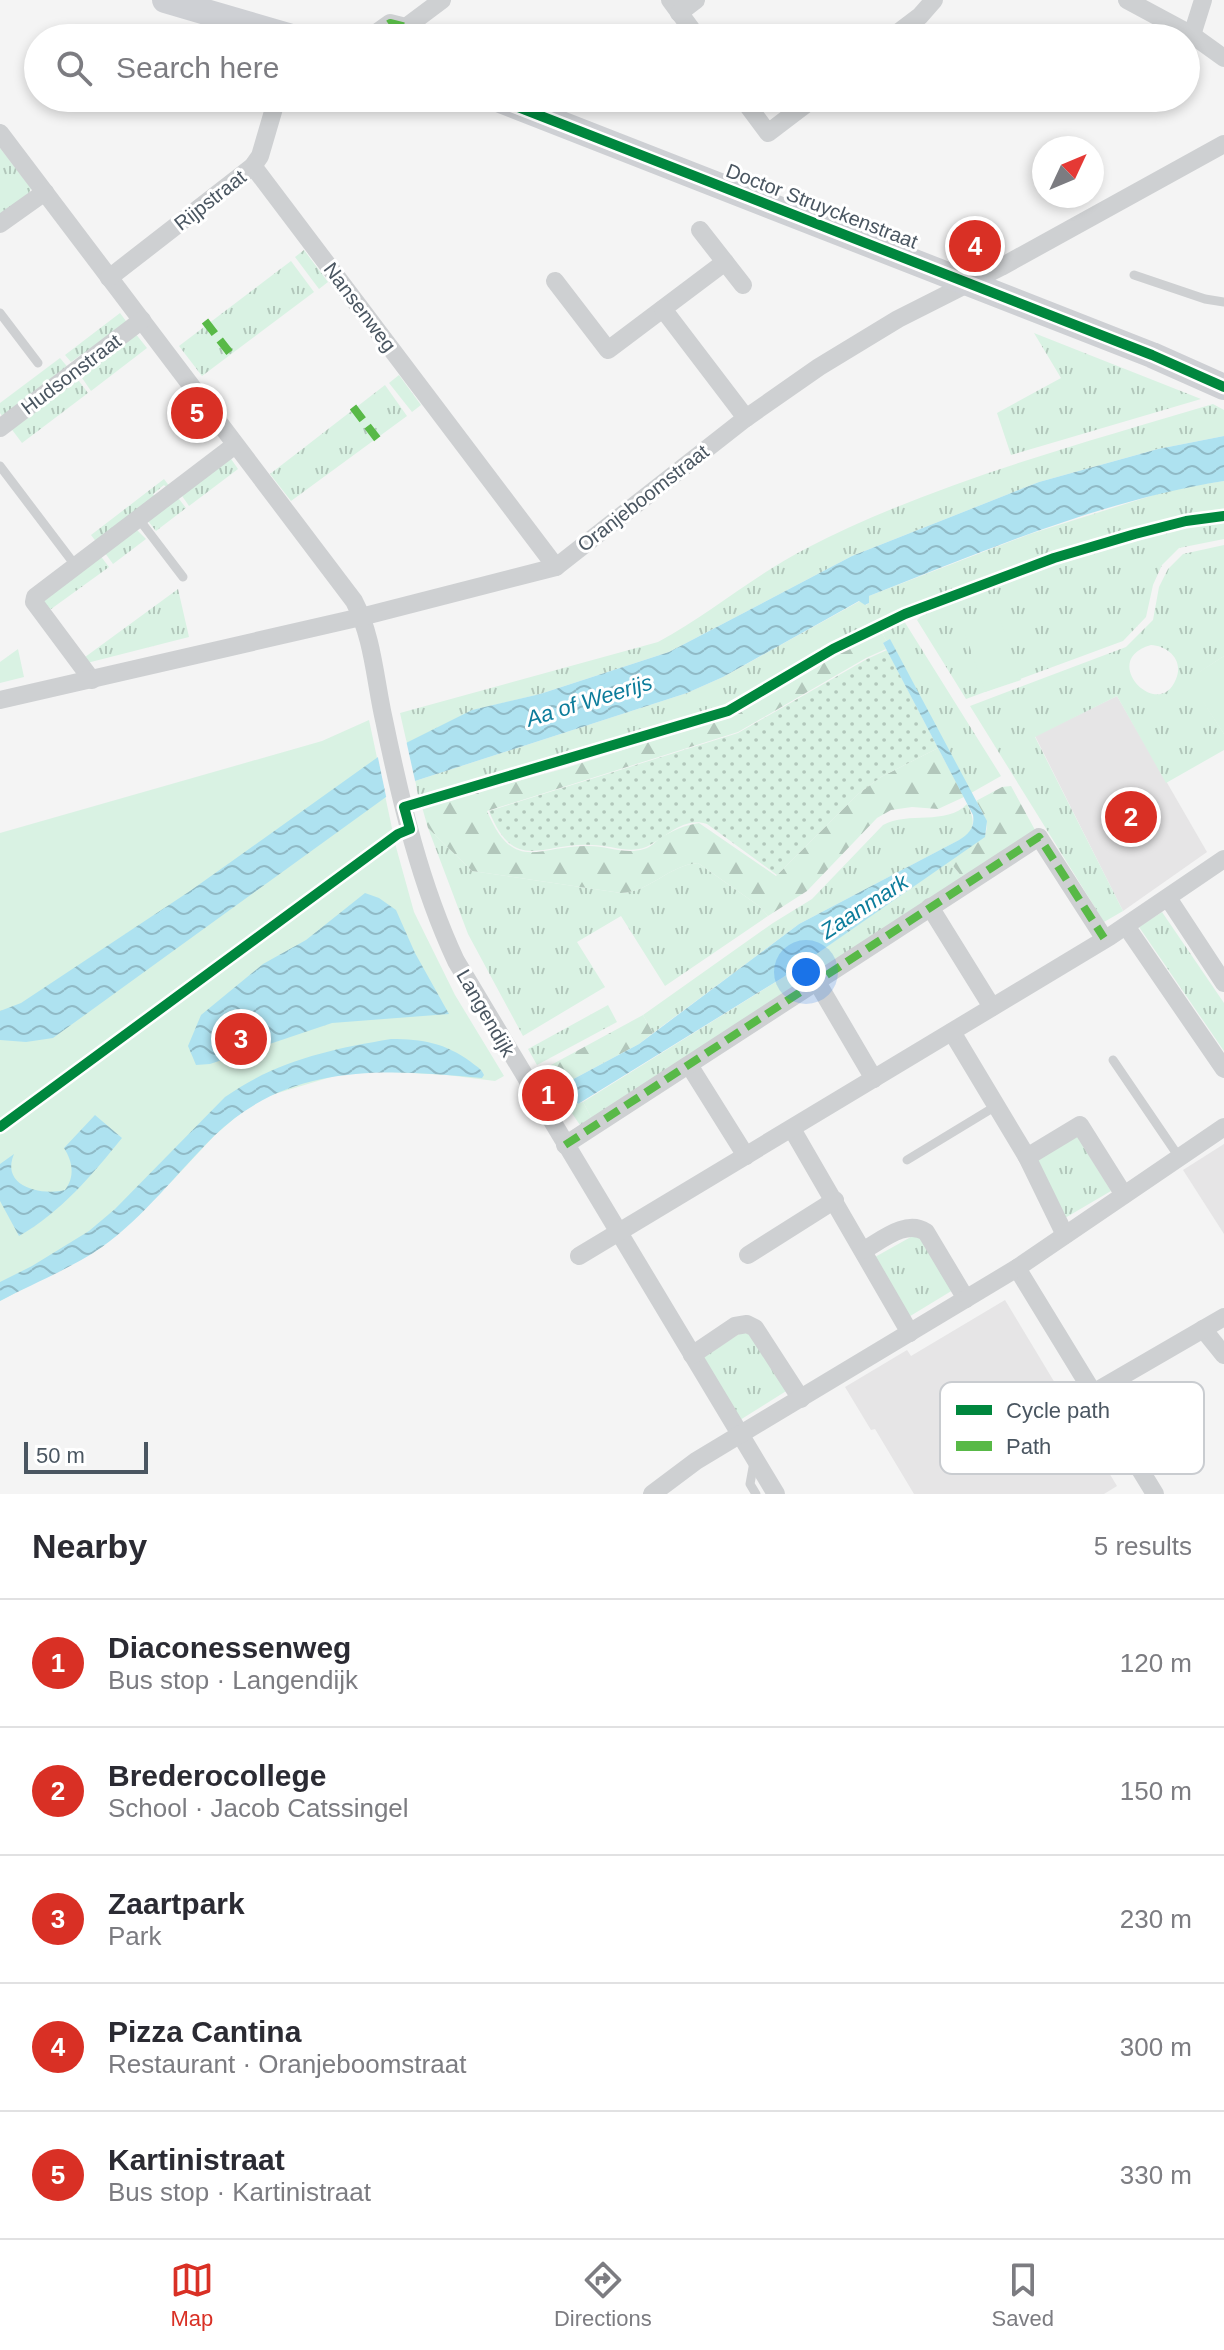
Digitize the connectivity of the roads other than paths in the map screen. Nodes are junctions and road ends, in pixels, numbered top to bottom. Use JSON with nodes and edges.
{"nodes":[{"id":1,"x":442,"y":0,"type":"edge"},
{"id":2,"x":696,"y":0,"type":"edge"},
{"id":3,"x":934,"y":0,"type":"edge"},
{"id":4,"x":1127,"y":0,"type":"edge"},
{"id":5,"x":1203,"y":0,"type":"edge"},
{"id":6,"x":181,"y":2,"type":"edge"},
{"id":7,"x":674,"y":6,"type":"edge"},
{"id":8,"x":251,"y":24,"type":"edge"},
{"id":9,"x":410,"y":24,"type":"edge"},
{"id":10,"x":688,"y":24,"type":"edge"},
{"id":11,"x":909,"y":24,"type":"edge"},
{"id":12,"x":1172,"y":24,"type":"edge"},
{"id":13,"x":1195,"y":24,"type":"edge"},
{"id":14,"x":1200,"y":41,"type":"edge"},
{"id":15,"x":1224,"y":58,"type":"edge"},
{"id":16,"x":273,"y":112,"type":"edge"},
{"id":17,"x":531,"y":112,"type":"edge"},
{"id":18,"x":752,"y":112,"type":"edge"},
{"id":19,"x":796,"y":112,"type":"edge"},
{"id":20,"x":1,"y":135,"type":"edge"},
{"id":21,"x":1224,"y":144,"type":"edge"},
{"id":22,"x":253,"y":166,"type":"junction"},
{"id":23,"x":45,"y":192,"type":"junction"},
{"id":24,"x":0,"y":224,"type":"edge"},
{"id":25,"x":700,"y":230,"type":"dead end"},
{"id":26,"x":725,"y":262,"type":"junction"},
{"id":27,"x":1134,"y":275,"type":"dead end"},
{"id":28,"x":109,"y":278,"type":"junction"},
{"id":29,"x":555,"y":281,"type":"dead end"},
{"id":30,"x":968,"y":283,"type":"junction"},
{"id":31,"x":743,"y":285,"type":"dead end"},
{"id":32,"x":1224,"y":302,"type":"edge"},
{"id":33,"x":663,"y":309,"type":"junction"},
{"id":34,"x":0,"y":313,"type":"edge"},
{"id":35,"x":142,"y":320,"type":"junction"},
{"id":36,"x":38,"y":363,"type":"dead end"},
{"id":37,"x":1224,"y":387,"type":"edge"},
{"id":38,"x":746,"y":418,"type":"junction"},
{"id":39,"x":0,"y":428,"type":"edge"},
{"id":40,"x":235,"y":445,"type":"junction"},
{"id":41,"x":0,"y":466,"type":"edge"},
{"id":42,"x":138,"y":518,"type":"junction"},
{"id":43,"x":75,"y":565,"type":"junction"},
{"id":44,"x":556,"y":567,"type":"junction"},
{"id":45,"x":183,"y":577,"type":"dead end"},
{"id":46,"x":361,"y":617,"type":"junction"},
{"id":47,"x":92,"y":680,"type":"junction"},
{"id":48,"x":0,"y":700,"type":"edge"},
{"id":49,"x":1224,"y":859,"type":"edge"},
{"id":50,"x":1168,"y":898,"type":"junction"},
{"id":51,"x":930,"y":907,"type":"junction"},
{"id":52,"x":1126,"y":926,"type":"junction"},
{"id":53,"x":1104,"y":938,"type":"junction"},
{"id":54,"x":817,"y":982,"type":"junction"},
{"id":55,"x":1224,"y":983,"type":"edge"},
{"id":56,"x":992,"y":1007,"type":"junction"},
{"id":57,"x":952,"y":1032,"type":"junction"},
{"id":58,"x":1113,"y":1060,"type":"dead end"},
{"id":59,"x":689,"y":1065,"type":"junction"},
{"id":60,"x":1224,"y":1069,"type":"edge"},
{"id":61,"x":874,"y":1079,"type":"junction"},
{"id":62,"x":996,"y":1105,"type":"junction"},
{"id":63,"x":1224,"y":1127,"type":"edge"},
{"id":64,"x":792,"y":1129,"type":"junction"},
{"id":65,"x":565,"y":1145,"type":"junction"},
{"id":66,"x":746,"y":1156,"type":"junction"},
{"id":67,"x":1027,"y":1157,"type":"junction"},
{"id":68,"x":1179,"y":1157,"type":"junction"},
{"id":69,"x":907,"y":1160,"type":"dead end"},
{"id":70,"x":1124,"y":1195,"type":"junction"},
{"id":71,"x":835,"y":1200,"type":"junction"},
{"id":72,"x":618,"y":1233,"type":"junction"},
{"id":73,"x":1065,"y":1235,"type":"junction"},
{"id":74,"x":864,"y":1250,"type":"junction"},
{"id":75,"x":748,"y":1255,"type":"dead end"},
{"id":76,"x":579,"y":1256,"type":"dead end"},
{"id":77,"x":1017,"y":1268,"type":"junction"},
{"id":78,"x":966,"y":1299,"type":"junction"},
{"id":79,"x":1224,"y":1317,"type":"edge"},
{"id":80,"x":1203,"y":1329,"type":"junction"},
{"id":81,"x":910,"y":1333,"type":"junction"},
{"id":82,"x":692,"y":1355,"type":"junction"},
{"id":83,"x":1224,"y":1355,"type":"edge"},
{"id":84,"x":1086,"y":1382,"type":"edge"},
{"id":85,"x":1112,"y":1382,"type":"edge"},
{"id":86,"x":801,"y":1399,"type":"junction"},
{"id":87,"x":741,"y":1435,"type":"junction"},
{"id":88,"x":755,"y":1459,"type":"junction"},
{"id":89,"x":1143,"y":1474,"type":"edge"},
{"id":90,"x":652,"y":1494,"type":"edge"},
{"id":91,"x":756,"y":1494,"type":"edge"},
{"id":92,"x":776,"y":1494,"type":"edge"},
{"id":93,"x":1155,"y":1494,"type":"edge"}],
"edges":[{"from":1,"to":9,"type":"street"},
{"from":2,"to":7,"type":"street"},
{"from":3,"to":11,"type":"street"},
{"from":4,"to":12,"type":"street"},
{"from":5,"to":13,"type":"street"},
{"from":6,"to":8,"type":"street"},
{"from":7,"to":10,"type":"street"},
{"from":14,"to":15,"type":"street"},
{"from":16,"to":22,"type":"street","name":"Rijpstraat"},
{"from":17,"to":30,"type":"street","name":"Doctor Struyckenstraat"},
{"from":18,"to":19,"type":"street"},
{"from":20,"to":23,"type":"street","name":"Langendijk"},
{"from":21,"to":30,"type":"street","name":"Oranjeboomstraat"},
{"from":22,"to":28,"type":"street","name":"Rijpstraat"},
{"from":22,"to":44,"type":"street","name":"Nansenweg"},
{"from":23,"to":24,"type":"street"},
{"from":23,"to":28,"type":"street","name":"Langendijk"},
{"from":25,"to":26,"type":"street"},
{"from":26,"to":31,"type":"street"},
{"from":26,"to":33,"type":"street"},
{"from":27,"to":32,"type":"lane"},
{"from":28,"to":35,"type":"street","name":"Langendijk"},
{"from":29,"to":33,"type":"street"},
{"from":30,"to":37,"type":"street","name":"Doctor Struyckenstraat"},
{"from":30,"to":38,"type":"street","name":"Oranjeboomstraat"},
{"from":33,"to":38,"type":"street"},
{"from":34,"to":36,"type":"lane"},
{"from":35,"to":39,"type":"street","name":"Hudsonstraat"},
{"from":35,"to":40,"type":"street","name":"Langendijk"},
{"from":38,"to":44,"type":"street","name":"Oranjeboomstraat"},
{"from":40,"to":42,"type":"street"},
{"from":40,"to":46,"type":"street","name":"Langendijk"},
{"from":41,"to":43,"type":"lane"},
{"from":42,"to":43,"type":"street"},
{"from":42,"to":45,"type":"lane"},
{"from":43,"to":47,"type":"street"},
{"from":44,"to":46,"type":"street","name":"Oranjeboomstraat"},
{"from":46,"to":47,"type":"street","name":"Oranjeboomstraat"},
{"from":46,"to":65,"type":"street","name":"Langendijk"},
{"from":47,"to":48,"type":"street","name":"Oranjeboomstraat"},
{"from":49,"to":50,"type":"street"},
{"from":50,"to":52,"type":"street"},
{"from":50,"to":55,"type":"street"},
{"from":51,"to":53,"type":"street"},
{"from":51,"to":54,"type":"street"},
{"from":51,"to":56,"type":"street"},
{"from":52,"to":53,"type":"street"},
{"from":52,"to":60,"type":"street"},
{"from":53,"to":56,"type":"street"},
{"from":54,"to":59,"type":"street"},
{"from":54,"to":61,"type":"street"},
{"from":56,"to":57,"type":"street"},
{"from":57,"to":61,"type":"street"},
{"from":57,"to":62,"type":"street"},
{"from":58,"to":68,"type":"lane"},
{"from":59,"to":65,"type":"street"},
{"from":59,"to":66,"type":"street"},
{"from":61,"to":64,"type":"street"},
{"from":62,"to":67,"type":"street"},
{"from":62,"to":69,"type":"lane"},
{"from":63,"to":68,"type":"street"},
{"from":64,"to":66,"type":"street"},
{"from":64,"to":71,"type":"street"},
{"from":65,"to":72,"type":"street","name":"Langendijk"},
{"from":66,"to":72,"type":"street"},
{"from":67,"to":70,"type":"street"},
{"from":67,"to":73,"type":"street"},
{"from":68,"to":70,"type":"street"},
{"from":70,"to":73,"type":"street"},
{"from":71,"to":74,"type":"street"},
{"from":71,"to":75,"type":"street"},
{"from":72,"to":76,"type":"street"},
{"from":72,"to":82,"type":"street","name":"Langendijk"},
{"from":73,"to":77,"type":"street"},
{"from":74,"to":78,"type":"street"},
{"from":74,"to":81,"type":"street"},
{"from":77,"to":78,"type":"street"},
{"from":77,"to":84,"type":"street"},
{"from":78,"to":81,"type":"street"},
{"from":79,"to":80,"type":"street"},
{"from":80,"to":83,"type":"street"},
{"from":80,"to":85,"type":"street"},
{"from":81,"to":86,"type":"street"},
{"from":82,"to":86,"type":"street"},
{"from":82,"to":87,"type":"street","name":"Langendijk"},
{"from":86,"to":87,"type":"street"},
{"from":87,"to":88,"type":"street","name":"Langendijk"},
{"from":87,"to":90,"type":"street"},
{"from":88,"to":91,"type":"lane"},
{"from":88,"to":92,"type":"street","name":"Langendijk"},
{"from":89,"to":93,"type":"street"}]}
